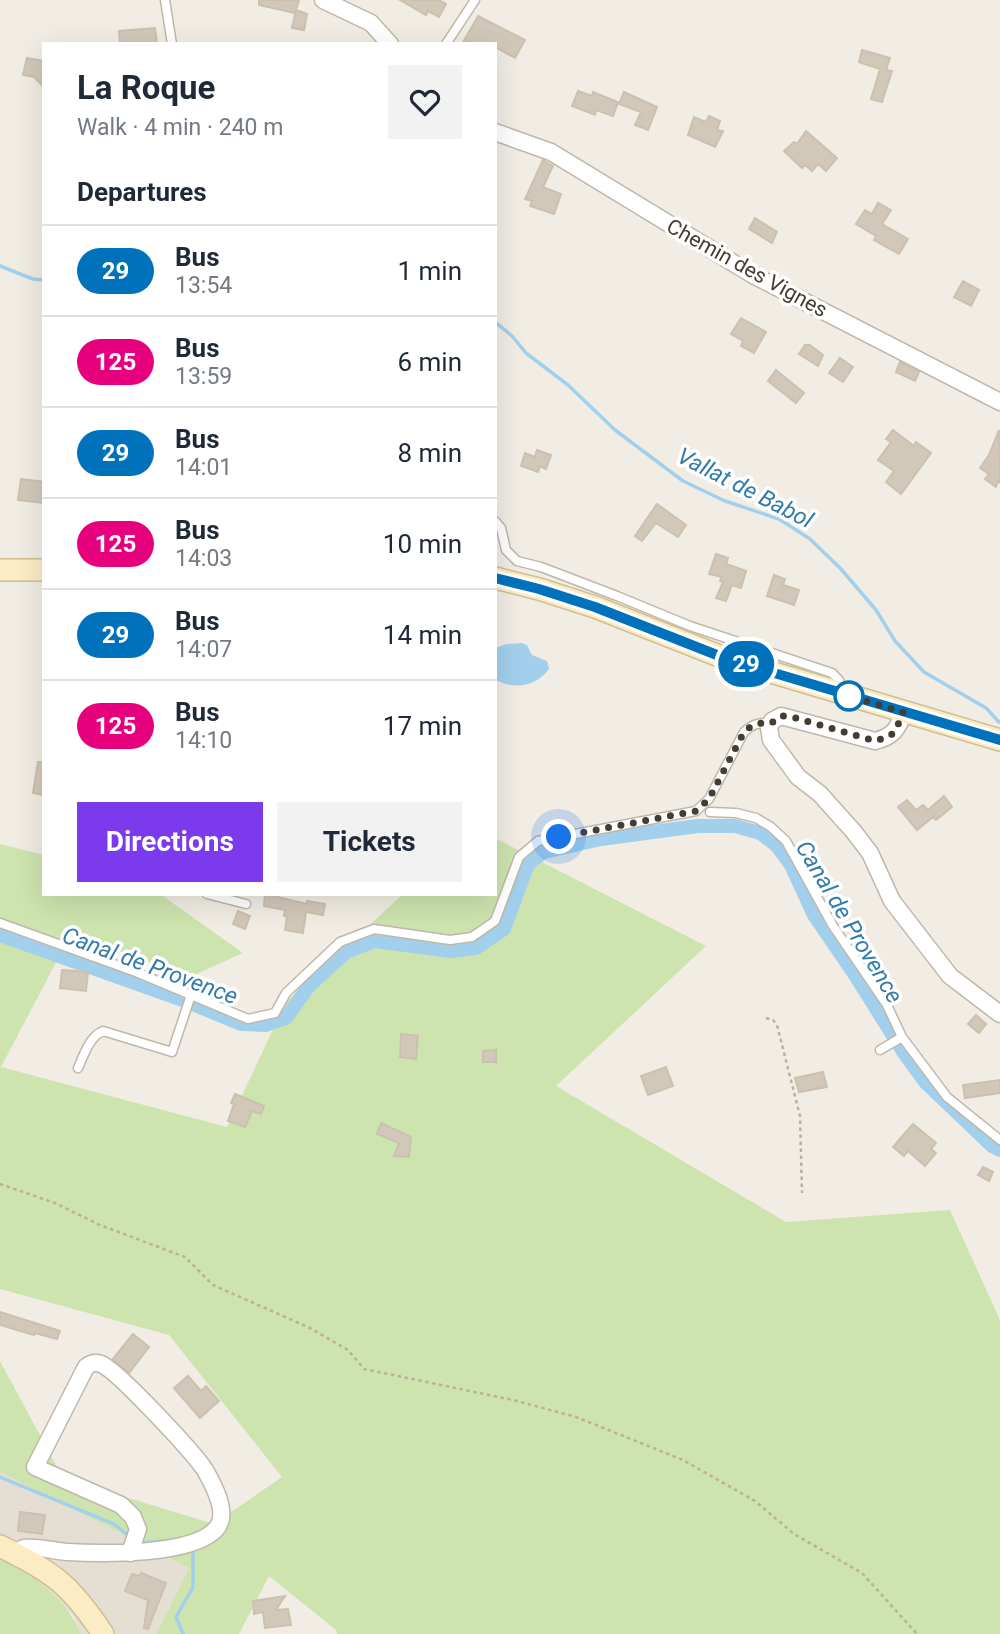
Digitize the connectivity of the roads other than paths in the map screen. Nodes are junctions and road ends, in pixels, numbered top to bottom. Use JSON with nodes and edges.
{"nodes":[{"id":1,"x":165,"y":0,"type":"edge"},
{"id":2,"x":323,"y":0,"type":"edge"},
{"id":3,"x":475,"y":0,"type":"edge"},
{"id":4,"x":172,"y":42,"type":"edge"},
{"id":5,"x":388,"y":42,"type":"edge"},
{"id":6,"x":447,"y":42,"type":"edge"},
{"id":7,"x":497,"y":133,"type":"edge"},
{"id":8,"x":1000,"y":402,"type":"edge"},
{"id":9,"x":497,"y":523,"type":"edge"},
{"id":10,"x":0,"y":570,"type":"edge"},
{"id":11,"x":42,"y":570,"type":"edge"},
{"id":12,"x":497,"y":578,"type":"edge"},
{"id":13,"x":837,"y":692,"type":"junction"},
{"id":14,"x":903,"y":712,"type":"junction"},
{"id":15,"x":770,"y":724,"type":"junction"},
{"id":16,"x":1000,"y":740,"type":"edge"},
{"id":17,"x":710,"y":811,"type":"dead end"},
{"id":18,"x":215,"y":896,"type":"edge"},
{"id":19,"x":246,"y":904,"type":"dead end"},
{"id":20,"x":0,"y":923,"type":"edge"},
{"id":21,"x":191,"y":995,"type":"junction"},
{"id":22,"x":1000,"y":1014,"type":"edge"},
{"id":23,"x":898,"y":1039,"type":"junction"},
{"id":24,"x":880,"y":1050,"type":"dead end"},
{"id":25,"x":78,"y":1068,"type":"dead end"},
{"id":26,"x":1000,"y":1140,"type":"edge"},
{"id":27,"x":133,"y":1546,"type":"junction"},
{"id":28,"x":8,"y":1550,"type":"edge"},
{"id":29,"x":103,"y":1634,"type":"edge"}],
"edges":[{"from":1,"to":4,"type":"lane"},
{"from":2,"to":5,"type":"street"},
{"from":3,"to":6,"type":"lane"},
{"from":7,"to":8,"type":"street","name":"Chemin des Vignes"},
{"from":9,"to":13,"type":"lane"},
{"from":10,"to":11,"type":"main road"},
{"from":12,"to":13,"type":"main road"},
{"from":13,"to":14,"type":"main road"},
{"from":14,"to":15,"type":"street"},
{"from":14,"to":16,"type":"main road"},
{"from":15,"to":21,"type":"lane"},
{"from":15,"to":22,"type":"street"},
{"from":17,"to":23,"type":"lane"},
{"from":18,"to":19,"type":"lane"},
{"from":20,"to":21,"type":"lane"},
{"from":21,"to":25,"type":"lane"},
{"from":23,"to":24,"type":"lane"},
{"from":23,"to":26,"type":"lane"},
{"from":27,"to":27,"type":"street"},
{"from":27,"to":28,"type":"street"},
{"from":28,"to":29,"type":"main road"}]}
